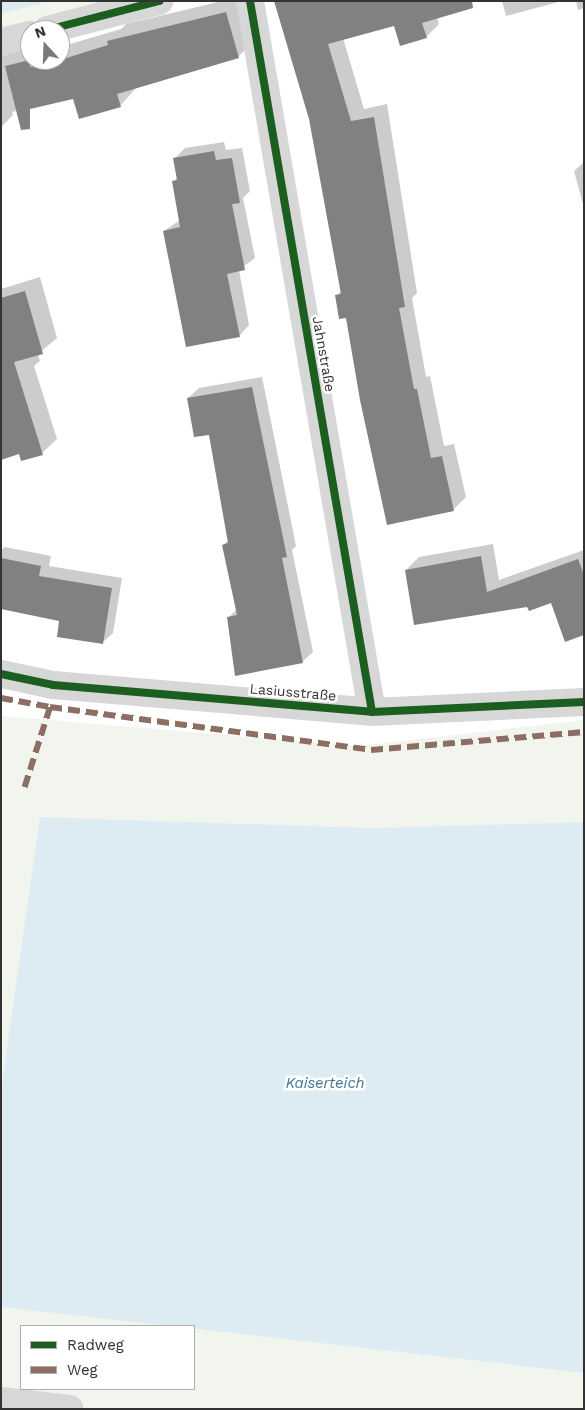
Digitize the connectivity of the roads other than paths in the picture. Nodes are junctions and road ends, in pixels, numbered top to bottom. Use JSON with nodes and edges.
{"nodes":[{"id":1,"x":159,"y":1,"type":"edge"},
{"id":2,"x":250,"y":1,"type":"edge"},
{"id":3,"x":70,"y":24,"type":"edge"},
{"id":4,"x":20,"y":37,"type":"edge"},
{"id":5,"x":1,"y":42,"type":"edge"},
{"id":6,"x":1,"y":674,"type":"edge"},
{"id":7,"x":584,"y":702,"type":"edge"},
{"id":8,"x":372,"y":712,"type":"junction"},
{"id":9,"x":1,"y":1401,"type":"edge"},
{"id":10,"x":70,"y":1409,"type":"edge"}],
"edges":[{"from":1,"to":3,"type":"street"},
{"from":2,"to":8,"type":"street","name":"Jahnstraße"},
{"from":4,"to":5,"type":"street"},
{"from":6,"to":8,"type":"street","name":"Lasiusstraße"},
{"from":7,"to":8,"type":"street","name":"Lasiusstraße"},
{"from":9,"to":10,"type":"street"}]}
